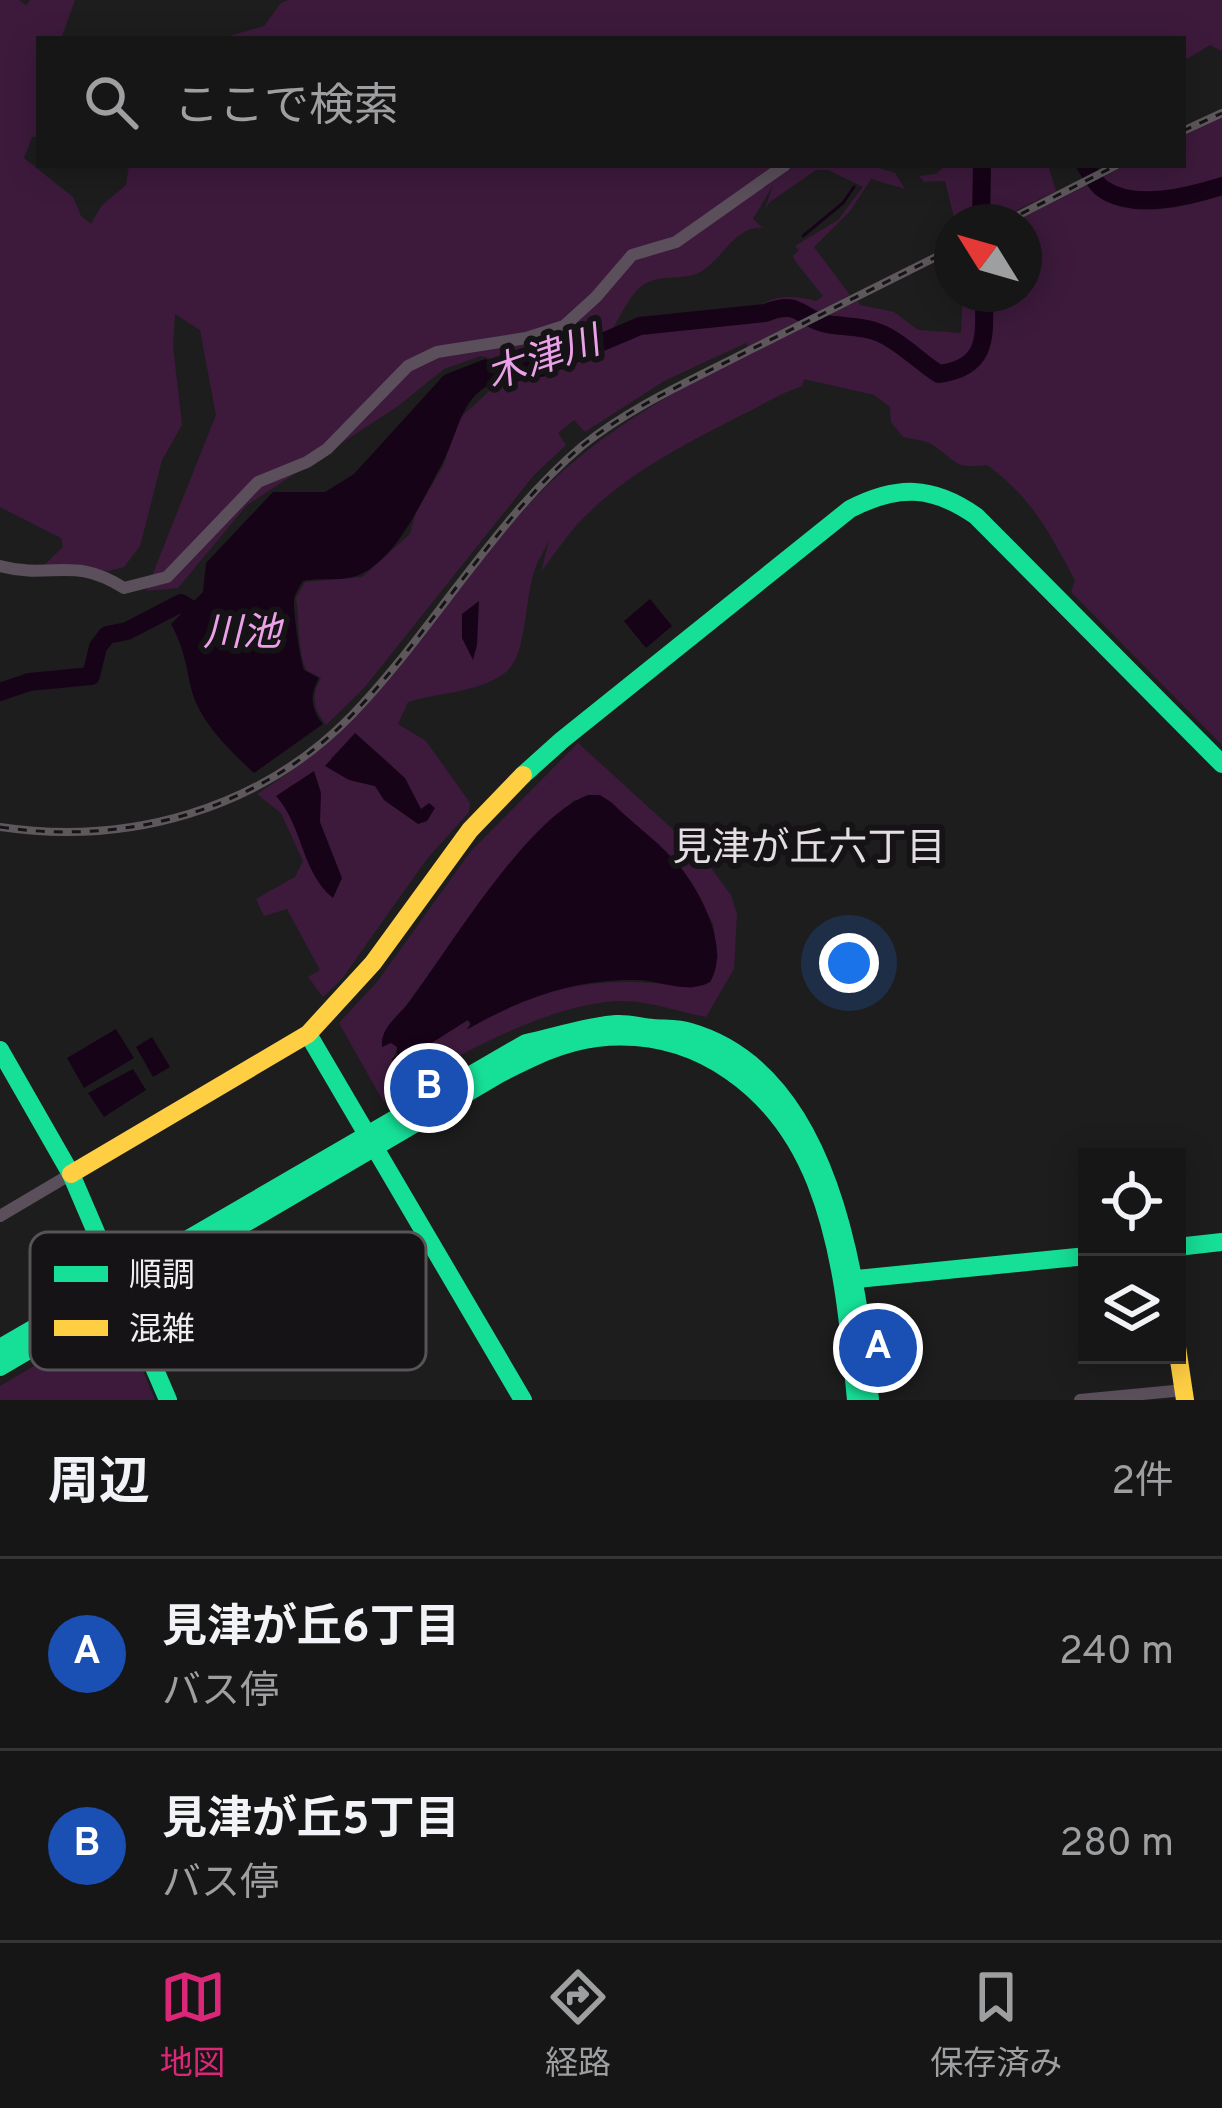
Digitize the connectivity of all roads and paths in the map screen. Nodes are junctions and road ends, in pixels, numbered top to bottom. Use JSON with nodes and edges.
{"nodes":[{"id":1,"x":781,"y":168,"type":"edge"},
{"id":2,"x":0,"y":566,"type":"edge"},
{"id":3,"x":1222,"y":764,"type":"edge"},
{"id":4,"x":308,"y":1034,"type":"junction"},
{"id":5,"x":0,"y":1050,"type":"edge"},
{"id":6,"x":371,"y":1140,"type":"junction"},
{"id":7,"x":71,"y":1174,"type":"junction"},
{"id":8,"x":0,"y":1216,"type":"edge"},
{"id":9,"x":96,"y":1232,"type":"edge"},
{"id":10,"x":214,"y":1232,"type":"edge"},
{"id":11,"x":425,"y":1232,"type":"edge"},
{"id":12,"x":426,"y":1234,"type":"edge"},
{"id":13,"x":1222,"y":1242,"type":"edge"},
{"id":14,"x":1186,"y":1246,"type":"edge"},
{"id":15,"x":1078,"y":1257,"type":"edge"},
{"id":16,"x":849,"y":1280,"type":"junction"},
{"id":17,"x":30,"y":1333,"type":"edge"},
{"id":18,"x":30,"y":1347,"type":"edge"},
{"id":19,"x":0,"y":1348,"type":"edge"},
{"id":20,"x":1178,"y":1364,"type":"edge"},
{"id":21,"x":0,"y":1367,"type":"edge"},
{"id":22,"x":155,"y":1370,"type":"edge"},
{"id":23,"x":1179,"y":1396,"type":"edge"},
{"id":24,"x":168,"y":1400,"type":"edge"},
{"id":25,"x":523,"y":1400,"type":"edge"},
{"id":26,"x":856,"y":1400,"type":"edge"},
{"id":27,"x":870,"y":1400,"type":"edge"},
{"id":28,"x":1080,"y":1400,"type":"edge"}],
"edges":[{"from":1,"to":2,"type":"street"},
{"from":3,"to":4,"type":"street"},
{"from":4,"to":6,"type":"street"},
{"from":4,"to":7,"type":"street"},
{"from":5,"to":7,"type":"street"},
{"from":6,"to":10,"type":"street"},
{"from":6,"to":11,"type":"street"},
{"from":6,"to":16,"type":"street"},
{"from":7,"to":8,"type":"street"},
{"from":7,"to":9,"type":"street"},
{"from":12,"to":25,"type":"street"},
{"from":13,"to":14,"type":"street"},
{"from":15,"to":16,"type":"street"},
{"from":16,"to":26,"type":"street"},
{"from":16,"to":27,"type":"street"},
{"from":17,"to":19,"type":"street"},
{"from":18,"to":21,"type":"street"},
{"from":20,"to":23,"type":"street"},
{"from":22,"to":24,"type":"street"},
{"from":23,"to":28,"type":"street"}]}
